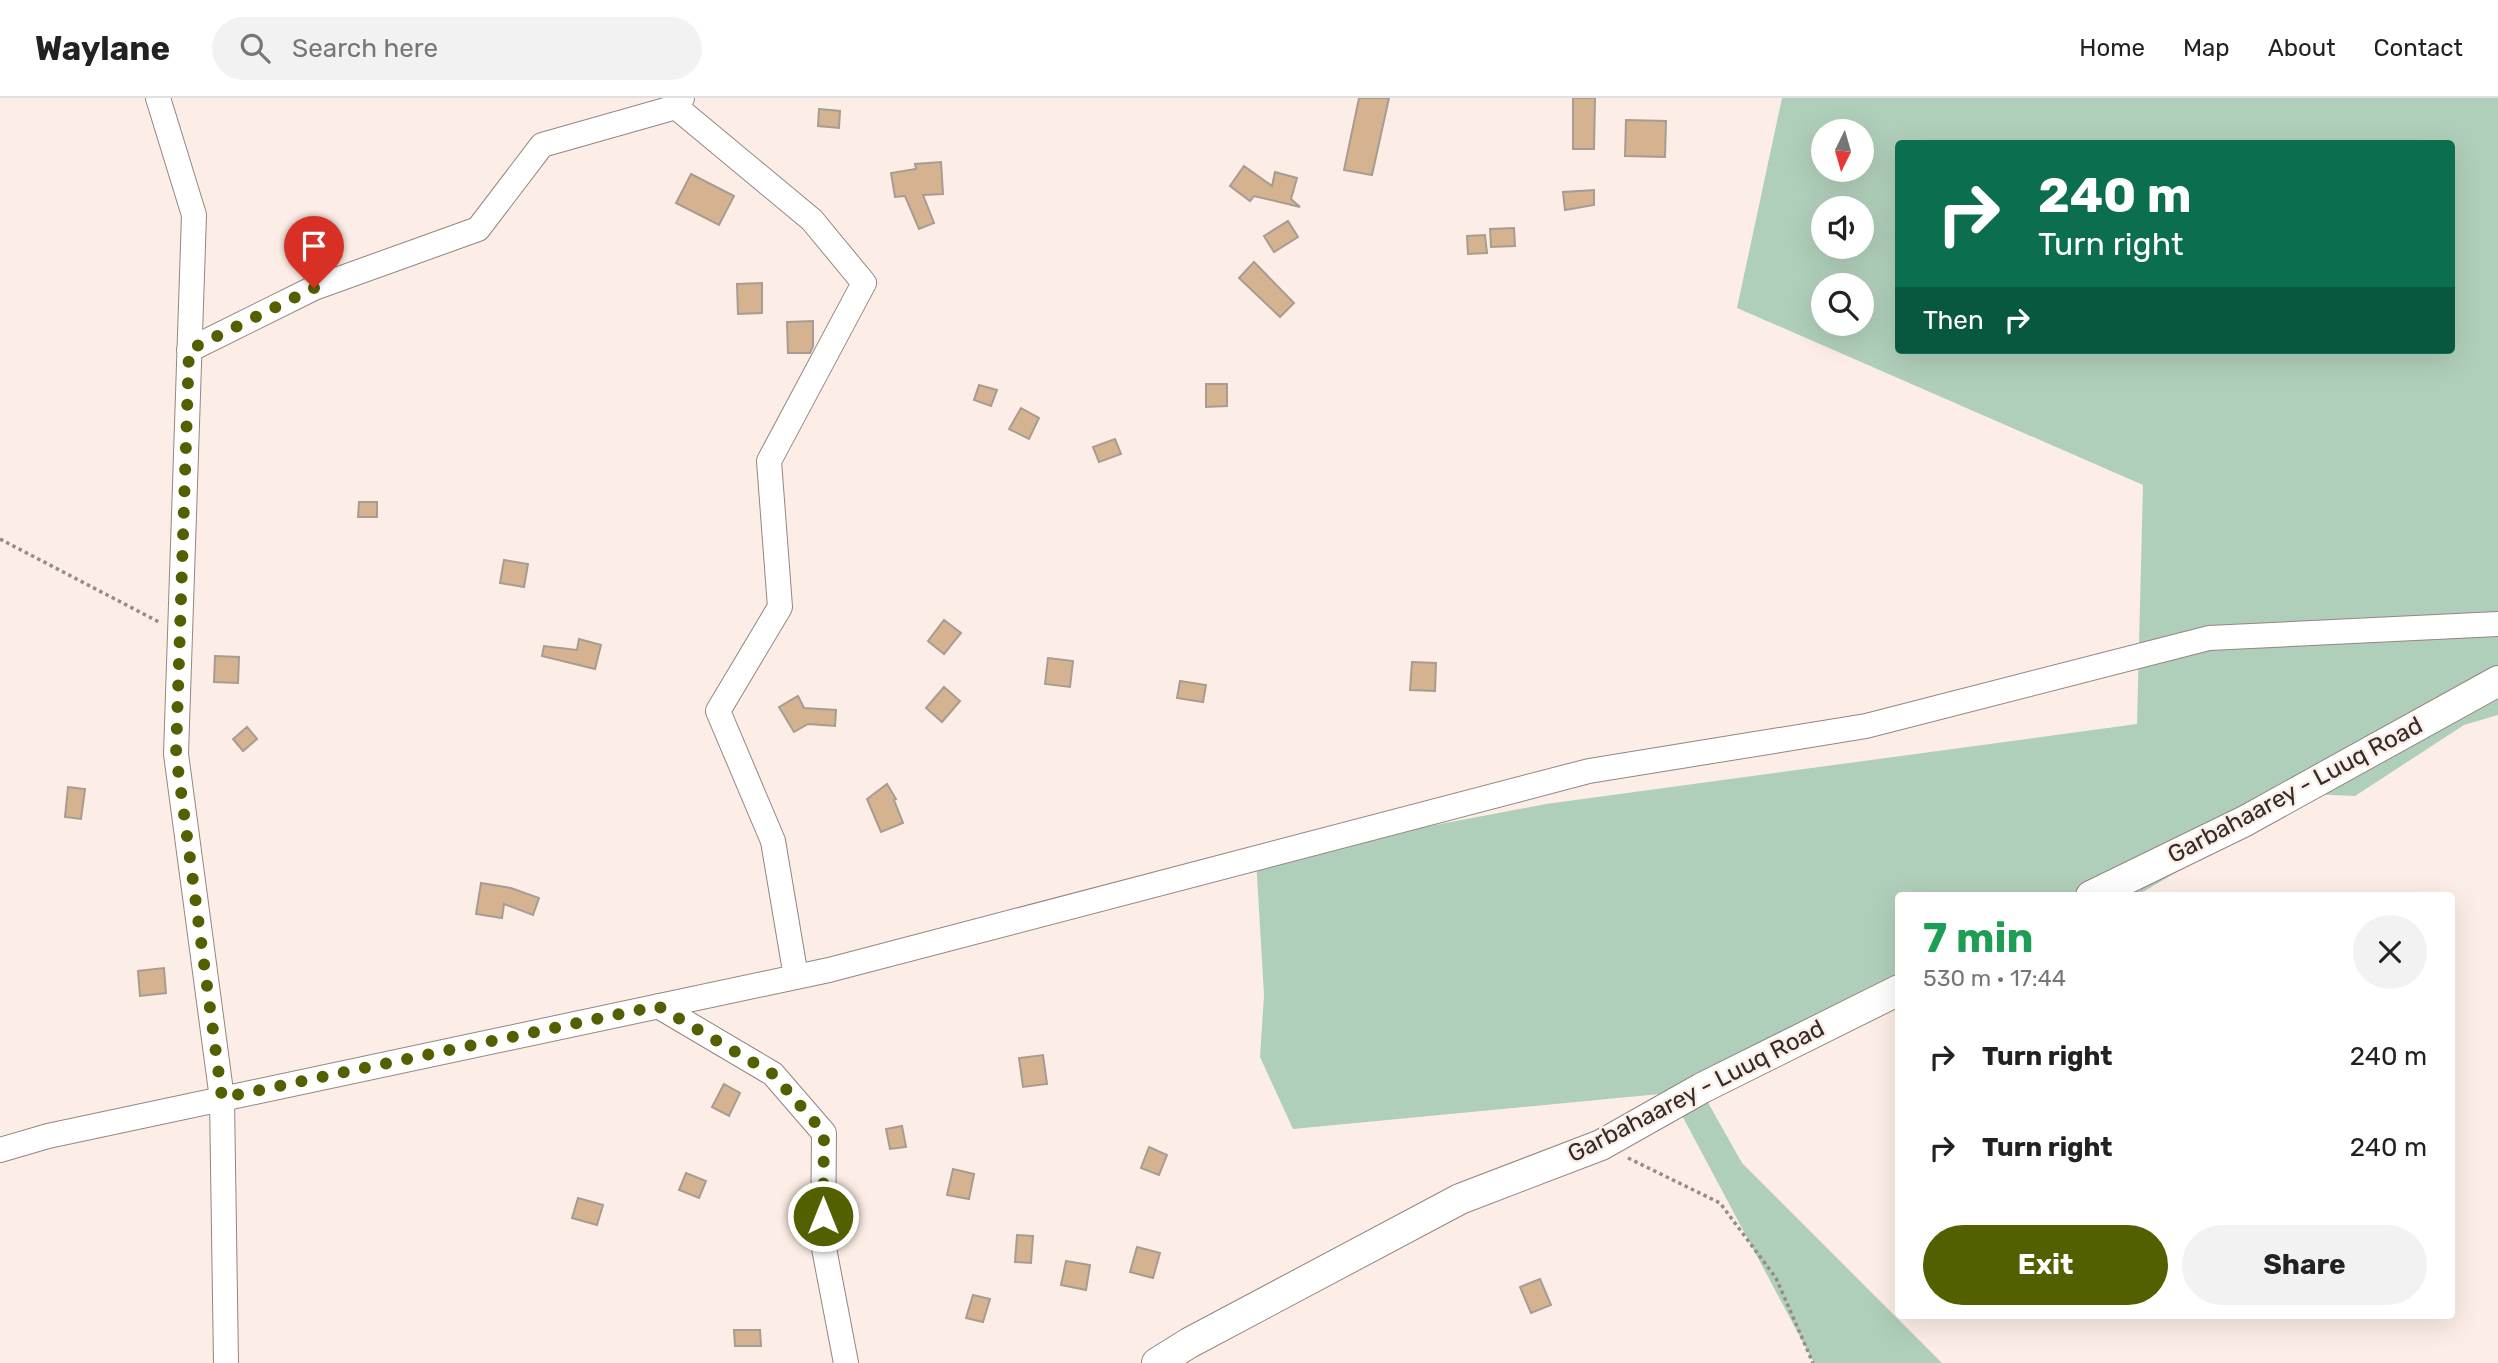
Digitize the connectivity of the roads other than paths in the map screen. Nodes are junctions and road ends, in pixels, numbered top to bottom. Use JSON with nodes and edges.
{"nodes":[{"id":1,"x":158,"y":98,"type":"edge"},
{"id":2,"x":679,"y":103,"type":"edge"},
{"id":3,"x":189,"y":350,"type":"junction"},
{"id":4,"x":2498,"y":624,"type":"edge"},
{"id":5,"x":2498,"y":681,"type":"edge"},
{"id":6,"x":2099,"y":892,"type":"edge"},
{"id":7,"x":796,"y":977,"type":"junction"},
{"id":8,"x":1895,"y":992,"type":"edge"},
{"id":9,"x":658,"y":1006,"type":"junction"},
{"id":10,"x":222,"y":1098,"type":"junction"},
{"id":11,"x":0,"y":1150,"type":"edge"},
{"id":12,"x":226,"y":1363,"type":"edge"},
{"id":13,"x":846,"y":1363,"type":"edge"},
{"id":14,"x":1157,"y":1363,"type":"edge"}],
"edges":[{"from":1,"to":3,"type":"street"},
{"from":2,"to":3,"type":"street"},
{"from":2,"to":7,"type":"street"},
{"from":3,"to":10,"type":"street"},
{"from":4,"to":7,"type":"street"},
{"from":5,"to":6,"type":"street","name":"Garbahaarey - Luuq Road"},
{"from":7,"to":9,"type":"street"},
{"from":8,"to":14,"type":"street","name":"Garbahaarey - Luuq Road"},
{"from":9,"to":10,"type":"street"},
{"from":9,"to":13,"type":"street"},
{"from":10,"to":11,"type":"street"},
{"from":10,"to":12,"type":"street"}]}
